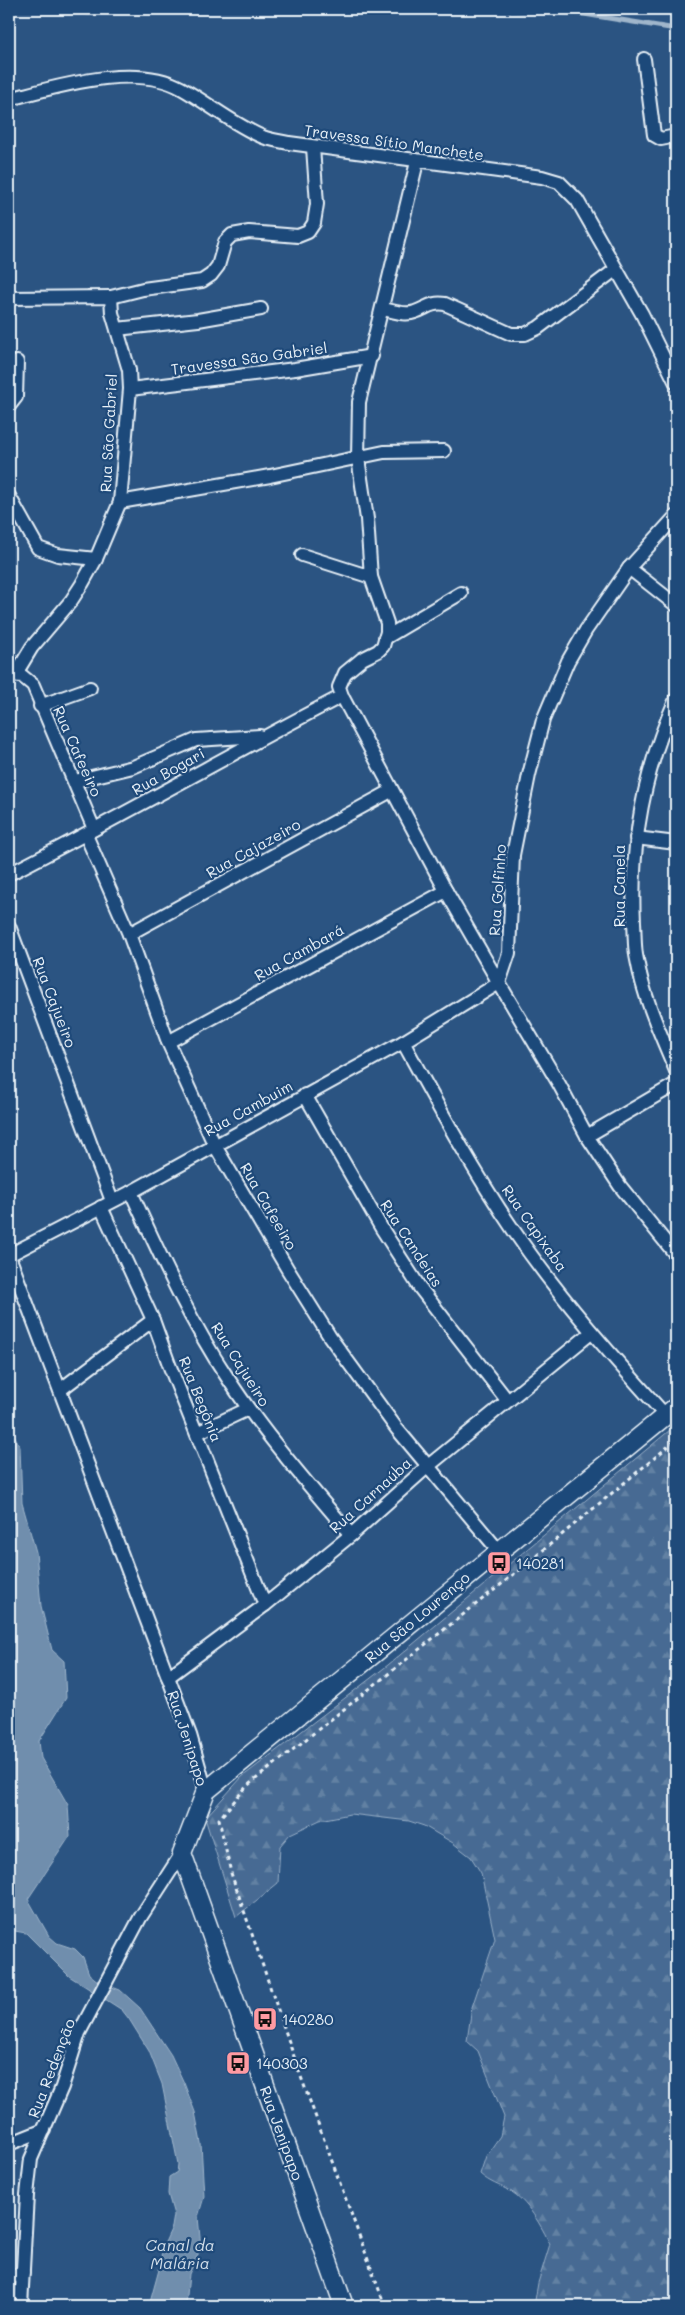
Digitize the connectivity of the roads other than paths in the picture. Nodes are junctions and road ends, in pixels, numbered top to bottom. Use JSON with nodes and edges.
{"nodes":[{"id":1,"x":644,"y":59,"type":"dead end"},
{"id":2,"x":9,"y":99,"type":"edge"},
{"id":3,"x":676,"y":136,"type":"edge"},
{"id":4,"x":312,"y":147,"type":"junction"},
{"id":5,"x":417,"y":162,"type":"junction"},
{"id":6,"x":616,"y":270,"type":"junction"},
{"id":7,"x":111,"y":297,"type":"junction"},
{"id":8,"x":9,"y":298,"type":"edge"},
{"id":9,"x":261,"y":309,"type":"dead end"},
{"id":10,"x":383,"y":310,"type":"junction"},
{"id":11,"x":117,"y":329,"type":"junction"},
{"id":12,"x":372,"y":356,"type":"junction"},
{"id":13,"x":17,"y":362,"type":"dead end"},
{"id":14,"x":676,"y":382,"type":"edge"},
{"id":15,"x":130,"y":389,"type":"junction"},
{"id":16,"x":9,"y":406,"type":"edge"},
{"id":17,"x":444,"y":451,"type":"dead end"},
{"id":18,"x":358,"y":458,"type":"junction"},
{"id":19,"x":9,"y":496,"type":"edge"},
{"id":20,"x":120,"y":502,"type":"junction"},
{"id":21,"x":676,"y":516,"type":"edge"},
{"id":22,"x":302,"y":556,"type":"dead end"},
{"id":23,"x":96,"y":559,"type":"junction"},
{"id":24,"x":629,"y":568,"type":"junction"},
{"id":25,"x":371,"y":576,"type":"junction"},
{"id":26,"x":461,"y":593,"type":"dead end"},
{"id":27,"x":676,"y":605,"type":"edge"},
{"id":28,"x":385,"y":638,"type":"junction"},
{"id":29,"x":12,"y":675,"type":"edge"},
{"id":30,"x":90,"y":688,"type":"dead end"},
{"id":31,"x":342,"y":696,"type":"junction"},
{"id":32,"x":676,"y":699,"type":"edge"},
{"id":33,"x":40,"y":706,"type":"junction"},
{"id":34,"x":264,"y":736,"type":"junction"},
{"id":35,"x":75,"y":781,"type":"junction"},
{"id":36,"x":391,"y":791,"type":"junction"},
{"id":37,"x":90,"y":832,"type":"junction"},
{"id":38,"x":636,"y":838,"type":"junction"},
{"id":39,"x":676,"y":843,"type":"edge"},
{"id":40,"x":9,"y":874,"type":"edge"},
{"id":41,"x":446,"y":891,"type":"junction"},
{"id":42,"x":9,"y":926,"type":"edge"},
{"id":43,"x":129,"y":934,"type":"junction"},
{"id":44,"x":499,"y":983,"type":"junction"},
{"id":45,"x":168,"y":1042,"type":"junction"},
{"id":46,"x":402,"y":1042,"type":"junction"},
{"id":47,"x":676,"y":1071,"type":"edge"},
{"id":48,"x":676,"y":1084,"type":"edge"},
{"id":49,"x":305,"y":1095,"type":"junction"},
{"id":50,"x":587,"y":1136,"type":"junction"},
{"id":51,"x":214,"y":1144,"type":"junction"},
{"id":52,"x":131,"y":1192,"type":"junction"},
{"id":53,"x":106,"y":1204,"type":"junction"},
{"id":54,"x":9,"y":1256,"type":"edge"},
{"id":55,"x":676,"y":1256,"type":"edge"},
{"id":56,"x":153,"y":1320,"type":"junction"},
{"id":57,"x":591,"y":1332,"type":"junction"},
{"id":58,"x":60,"y":1390,"type":"junction"},
{"id":59,"x":507,"y":1400,"type":"junction"},
{"id":60,"x":248,"y":1409,"type":"junction"},
{"id":61,"x":671,"y":1411,"type":"edge"},
{"id":62,"x":197,"y":1433,"type":"junction"},
{"id":63,"x":427,"y":1467,"type":"junction"},
{"id":64,"x":351,"y":1535,"type":"junction"},
{"id":65,"x":498,"y":1550,"type":"junction"},
{"id":66,"x":265,"y":1605,"type":"junction"},
{"id":67,"x":168,"y":1677,"type":"junction"},
{"id":68,"x":206,"y":1791,"type":"junction"},
{"id":69,"x":182,"y":1853,"type":"junction"},
{"id":70,"x":44,"y":2130,"type":"junction"},
{"id":71,"x":9,"y":2144,"type":"edge"},
{"id":72,"x":23,"y":2273,"type":"junction"},
{"id":73,"x":9,"y":2278,"type":"edge"},
{"id":74,"x":21,"y":2306,"type":"edge"},
{"id":75,"x":344,"y":2306,"type":"edge"}],
"edges":[{"from":1,"to":3,"type":"street"},
{"from":2,"to":4,"type":"street","name":"Travessa Sítio Manchete"},
{"from":4,"to":5,"type":"street","name":"Travessa Sítio Manchete"},
{"from":4,"to":7,"type":"street"},
{"from":5,"to":6,"type":"street","name":"Travessa Sítio Manchete"},
{"from":5,"to":10,"type":"street"},
{"from":6,"to":10,"type":"street"},
{"from":6,"to":14,"type":"street","name":"Travessa Sítio Manchete"},
{"from":7,"to":8,"type":"street"},
{"from":7,"to":11,"type":"street","name":"Rua São Gabriel"},
{"from":9,"to":11,"type":"street"},
{"from":10,"to":12,"type":"street"},
{"from":11,"to":15,"type":"street","name":"Rua São Gabriel"},
{"from":12,"to":15,"type":"street","name":"Travessa São Gabriel"},
{"from":12,"to":18,"type":"street"},
{"from":13,"to":16,"type":"street"},
{"from":15,"to":20,"type":"street","name":"Rua São Gabriel"},
{"from":17,"to":18,"type":"street"},
{"from":18,"to":20,"type":"street"},
{"from":18,"to":25,"type":"street"},
{"from":19,"to":23,"type":"street"},
{"from":20,"to":23,"type":"street","name":"Rua São Gabriel"},
{"from":21,"to":24,"type":"street","name":"Rua Golfinho"},
{"from":22,"to":25,"type":"street"},
{"from":23,"to":29,"type":"street","name":"Rua São Gabriel"},
{"from":24,"to":27,"type":"street"},
{"from":24,"to":44,"type":"street","name":"Rua Golfinho"},
{"from":25,"to":28,"type":"street"},
{"from":26,"to":28,"type":"street"},
{"from":28,"to":31,"type":"street"},
{"from":29,"to":33,"type":"street","name":"Rua Cafeeiro"},
{"from":30,"to":33,"type":"street"},
{"from":31,"to":34,"type":"street","name":"Rua Bogari"},
{"from":31,"to":36,"type":"street"},
{"from":32,"to":38,"type":"street","name":"Rua Canela"},
{"from":33,"to":35,"type":"street","name":"Rua Cafeeiro"},
{"from":34,"to":35,"type":"street"},
{"from":34,"to":37,"type":"street","name":"Rua Bogari"},
{"from":35,"to":37,"type":"street","name":"Rua Cafeeiro"},
{"from":36,"to":41,"type":"street"},
{"from":36,"to":43,"type":"street","name":"Rua Cajazeiro"},
{"from":37,"to":40,"type":"street","name":"Rua Bogari"},
{"from":37,"to":43,"type":"street","name":"Rua Cafeeiro"},
{"from":38,"to":39,"type":"street"},
{"from":38,"to":47,"type":"street","name":"Rua Canela"},
{"from":41,"to":44,"type":"street"},
{"from":41,"to":45,"type":"street","name":"Rua Cambará"},
{"from":42,"to":53,"type":"street","name":"Rua Cajueiro"},
{"from":43,"to":45,"type":"street","name":"Rua Cafeeiro"},
{"from":44,"to":46,"type":"street","name":"Rua Cambuim"},
{"from":44,"to":50,"type":"street"},
{"from":45,"to":51,"type":"street","name":"Rua Cafeeiro"},
{"from":46,"to":49,"type":"street","name":"Rua Cambuim"},
{"from":46,"to":57,"type":"street","name":"Rua Capixaba"},
{"from":48,"to":50,"type":"street"},
{"from":49,"to":51,"type":"street","name":"Rua Cambuim"},
{"from":49,"to":59,"type":"street","name":"Rua Candeias"},
{"from":50,"to":55,"type":"street"},
{"from":51,"to":52,"type":"street","name":"Rua Cambuim"},
{"from":51,"to":63,"type":"street","name":"Rua Cafeeiro"},
{"from":52,"to":53,"type":"street","name":"Rua Cambuim"},
{"from":52,"to":60,"type":"street","name":"Rua Cajueiro"},
{"from":53,"to":54,"type":"street","name":"Rua Cambuim"},
{"from":53,"to":56,"type":"street","name":"Rua Begônia"},
{"from":54,"to":58,"type":"street","name":"Rua Jenipapo"},
{"from":56,"to":58,"type":"street"},
{"from":56,"to":62,"type":"street","name":"Rua Begônia"},
{"from":57,"to":59,"type":"street","name":"Rua Carnaúba"},
{"from":57,"to":61,"type":"street","name":"Rua Capixaba"},
{"from":58,"to":67,"type":"street","name":"Rua Jenipapo"},
{"from":59,"to":63,"type":"street","name":"Rua Carnaúba"},
{"from":60,"to":62,"type":"street"},
{"from":60,"to":64,"type":"street","name":"Rua Cajueiro"},
{"from":61,"to":65,"type":"street","name":"Rua São Lourenço"},
{"from":62,"to":66,"type":"street","name":"Rua Begônia"},
{"from":63,"to":64,"type":"street","name":"Rua Carnaúba"},
{"from":63,"to":65,"type":"street","name":"Rua Cafeeiro"},
{"from":64,"to":66,"type":"street","name":"Rua Carnaúba"},
{"from":65,"to":68,"type":"street","name":"Rua São Lourenço"},
{"from":66,"to":67,"type":"street","name":"Rua Carnaúba"},
{"from":67,"to":68,"type":"street","name":"Rua Jenipapo"},
{"from":68,"to":69,"type":"street","name":"Rua Jenipapo"},
{"from":69,"to":70,"type":"street","name":"Rua Redenção"},
{"from":69,"to":75,"type":"street","name":"Rua Jenipapo"},
{"from":70,"to":71,"type":"street"},
{"from":70,"to":72,"type":"street","name":"Rua Redenção"},
{"from":72,"to":73,"type":"street"},
{"from":72,"to":74,"type":"street","name":"Rua Redenção"}]}
